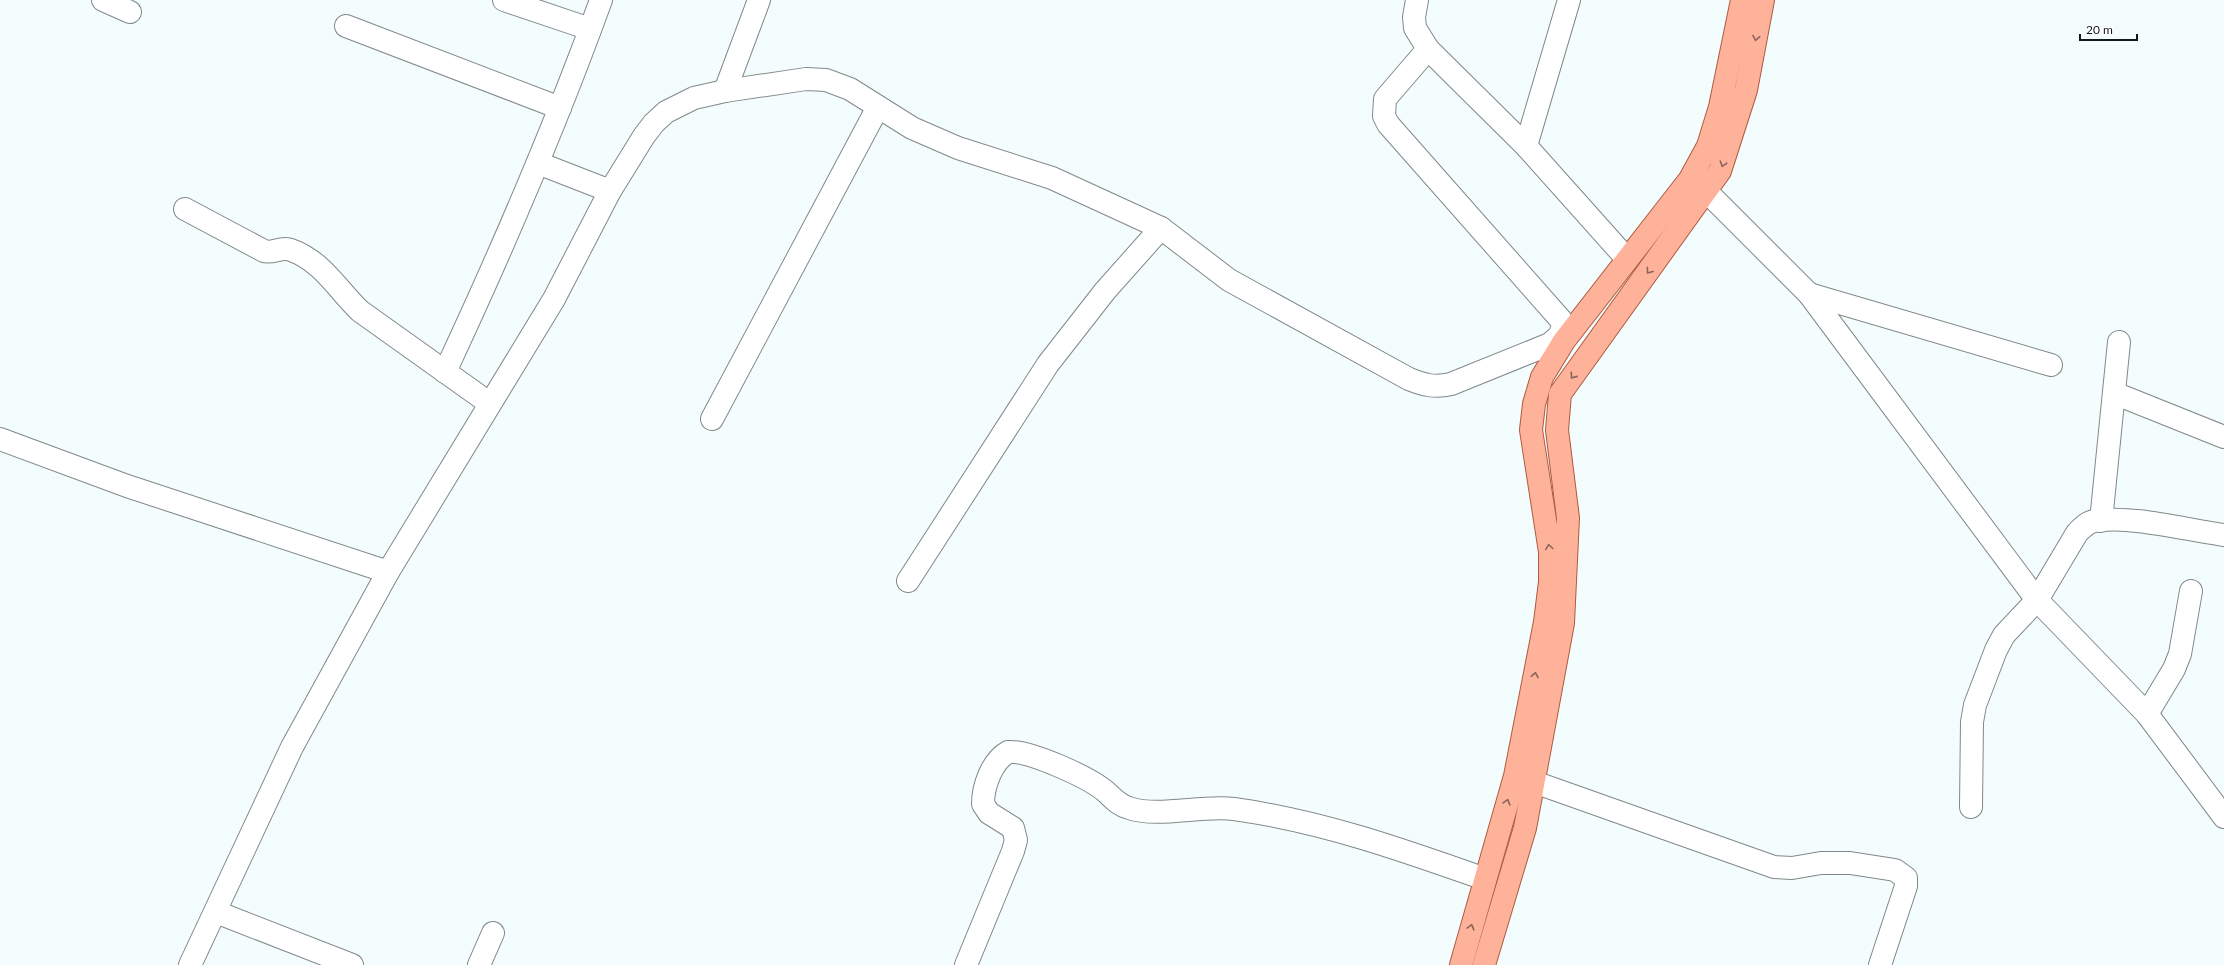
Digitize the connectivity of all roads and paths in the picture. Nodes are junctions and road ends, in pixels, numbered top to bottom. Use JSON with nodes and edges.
{"nodes":[{"id":1,"x":103,"y":0,"type":"edge"},
{"id":2,"x":504,"y":0,"type":"edge"},
{"id":3,"x":601,"y":0,"type":"edge"},
{"id":4,"x":759,"y":0,"type":"edge"},
{"id":5,"x":1417,"y":0,"type":"edge"},
{"id":6,"x":1570,"y":0,"type":"edge"},
{"id":7,"x":1742,"y":0,"type":"edge"},
{"id":8,"x":1763,"y":0,"type":"edge"},
{"id":9,"x":130,"y":12,"type":"dead end"},
{"id":10,"x":346,"y":26,"type":"dead end"},
{"id":11,"x":590,"y":29,"type":"junction"},
{"id":12,"x":1428,"y":49,"type":"junction"},
{"id":13,"x":725,"y":91,"type":"junction"},
{"id":14,"x":878,"y":107,"type":"junction"},
{"id":15,"x":560,"y":108,"type":"junction"},
{"id":16,"x":1526,"y":146,"type":"junction"},
{"id":17,"x":538,"y":164,"type":"junction"},
{"id":18,"x":610,"y":191,"type":"junction"},
{"id":19,"x":1706,"y":191,"type":"junction"},
{"id":20,"x":185,"y":209,"type":"dead end"},
{"id":21,"x":1161,"y":228,"type":"junction"},
{"id":22,"x":1627,"y":259,"type":"junction"},
{"id":23,"x":1808,"y":294,"type":"junction"},
{"id":24,"x":2119,"y":342,"type":"dead end"},
{"id":25,"x":2051,"y":365,"type":"dead end"},
{"id":26,"x":445,"y":372,"type":"junction"},
{"id":27,"x":2114,"y":393,"type":"junction"},
{"id":28,"x":489,"y":404,"type":"junction"},
{"id":29,"x":712,"y":419,"type":"dead end"},
{"id":30,"x":2224,"y":437,"type":"edge"},
{"id":31,"x":0,"y":438,"type":"edge"},
{"id":32,"x":2101,"y":521,"type":"junction"},
{"id":33,"x":2224,"y":535,"type":"edge"},
{"id":34,"x":388,"y":572,"type":"junction"},
{"id":35,"x":908,"y":581,"type":"dead end"},
{"id":36,"x":2191,"y":590,"type":"dead end"},
{"id":37,"x":2037,"y":600,"type":"junction"},
{"id":38,"x":2147,"y":714,"type":"junction"},
{"id":39,"x":1534,"y":782,"type":"junction"},
{"id":40,"x":1970,"y":807,"type":"dead end"},
{"id":41,"x":2224,"y":818,"type":"edge"},
{"id":42,"x":1485,"y":879,"type":"junction"},
{"id":43,"x":216,"y":912,"type":"junction"},
{"id":44,"x":493,"y":933,"type":"dead end"},
{"id":45,"x":190,"y":965,"type":"edge"},
{"id":46,"x":352,"y":965,"type":"edge"},
{"id":47,"x":479,"y":965,"type":"edge"},
{"id":48,"x":966,"y":965,"type":"edge"},
{"id":49,"x":1461,"y":965,"type":"edge"},
{"id":50,"x":1484,"y":965,"type":"edge"},
{"id":51,"x":1880,"y":965,"type":"edge"}],
"edges":[{"from":1,"to":9,"type":"street"},
{"from":2,"to":11,"type":"street"},
{"from":3,"to":11,"type":"street"},
{"from":4,"to":13,"type":"street"},
{"from":5,"to":12,"type":"street"},
{"from":6,"to":16,"type":"street"},
{"from":7,"to":22,"type":"main road"},
{"from":8,"to":19,"type":"main road","one_way":true},
{"from":10,"to":15,"type":"street"},
{"from":11,"to":15,"type":"street"},
{"from":12,"to":16,"type":"street"},
{"from":12,"to":21,"type":"street"},
{"from":13,"to":14,"type":"street"},
{"from":13,"to":18,"type":"street"},
{"from":14,"to":21,"type":"street"},
{"from":14,"to":29,"type":"street"},
{"from":15,"to":17,"type":"street"},
{"from":16,"to":22,"type":"street"},
{"from":17,"to":18,"type":"street"},
{"from":17,"to":26,"type":"street"},
{"from":18,"to":28,"type":"street"},
{"from":19,"to":23,"type":"street"},
{"from":19,"to":39,"type":"main road","one_way":true},
{"from":20,"to":26,"type":"street"},
{"from":21,"to":35,"type":"street"},
{"from":42,"to":22,"type":"main road","one_way":true},
{"from":23,"to":25,"type":"street"},
{"from":23,"to":37,"type":"street"},
{"from":24,"to":27,"type":"street"},
{"from":26,"to":28,"type":"street"},
{"from":27,"to":30,"type":"street"},
{"from":27,"to":32,"type":"street"},
{"from":28,"to":34,"type":"street"},
{"from":31,"to":34,"type":"street"},
{"from":32,"to":33,"type":"street"},
{"from":32,"to":37,"type":"street"},
{"from":34,"to":43,"type":"street"},
{"from":36,"to":38,"type":"street"},
{"from":37,"to":38,"type":"street"},
{"from":37,"to":40,"type":"street"},
{"from":38,"to":41,"type":"street"},
{"from":39,"to":50,"type":"main road"},
{"from":39,"to":51,"type":"street"},
{"from":42,"to":48,"type":"street"},
{"from":49,"to":42,"type":"main road","one_way":true},
{"from":43,"to":45,"type":"street"},
{"from":43,"to":46,"type":"street"},
{"from":44,"to":47,"type":"street"}]}
